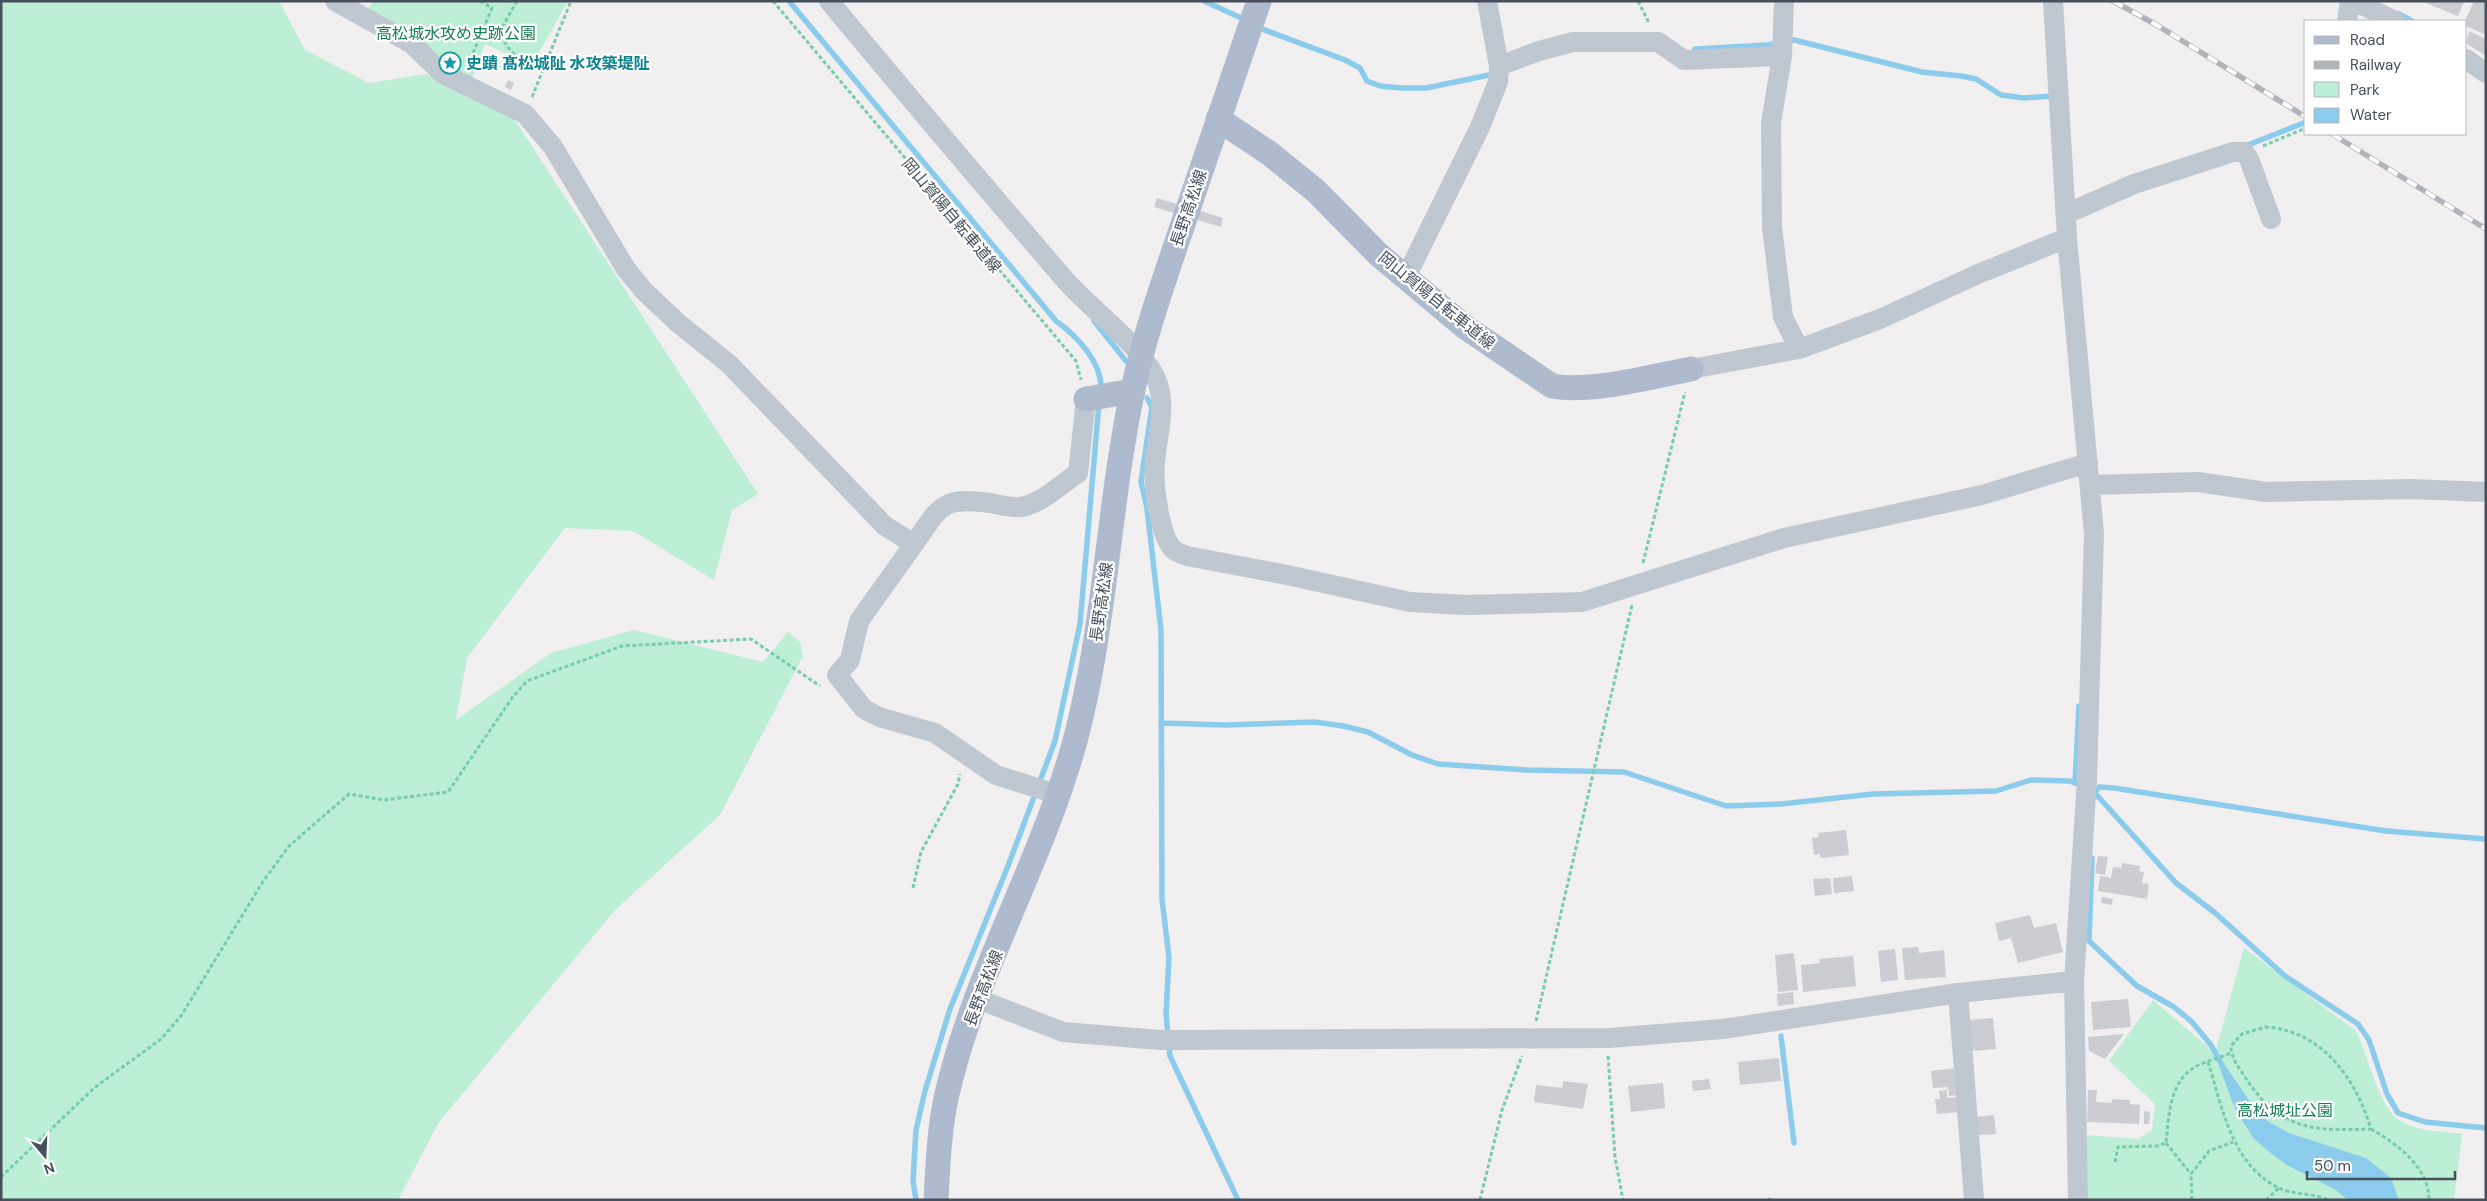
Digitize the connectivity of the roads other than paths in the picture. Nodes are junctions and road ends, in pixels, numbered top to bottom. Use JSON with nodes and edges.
{"nodes":[{"id":1,"x":335,"y":1,"type":"edge"},
{"id":2,"x":829,"y":1,"type":"edge"},
{"id":3,"x":1259,"y":1,"type":"edge"},
{"id":4,"x":1487,"y":1,"type":"edge"},
{"id":5,"x":1784,"y":1,"type":"edge"},
{"id":6,"x":2053,"y":1,"type":"edge"},
{"id":7,"x":2350,"y":1,"type":"edge"},
{"id":8,"x":2354,"y":1,"type":"edge"},
{"id":9,"x":2348,"y":20,"type":"edge"},
{"id":10,"x":2393,"y":20,"type":"edge"},
{"id":11,"x":1782,"y":47,"type":"junction"},
{"id":12,"x":2467,"y":60,"type":"edge"},
{"id":13,"x":1499,"y":70,"type":"junction"},
{"id":14,"x":2486,"y":73,"type":"edge"},
{"id":15,"x":1218,"y":119,"type":"junction"},
{"id":16,"x":2066,"y":214,"type":"junction"},
{"id":17,"x":2271,"y":218,"type":"dead end"},
{"id":18,"x":2063,"y":240,"type":"junction"},
{"id":19,"x":1405,"y":279,"type":"junction"},
{"id":20,"x":1799,"y":349,"type":"junction"},
{"id":21,"x":1141,"y":355,"type":"junction"},
{"id":22,"x":1691,"y":369,"type":"joint"},
{"id":23,"x":1105,"y":395,"type":"junction"},
{"id":24,"x":2084,"y":464,"type":"junction"},
{"id":25,"x":2090,"y":485,"type":"junction"},
{"id":26,"x":2486,"y":492,"type":"edge"},
{"id":27,"x":914,"y":544,"type":"junction"},
{"id":28,"x":1047,"y":791,"type":"junction"},
{"id":29,"x":2074,"y":981,"type":"junction"},
{"id":30,"x":1958,"y":993,"type":"junction"},
{"id":31,"x":978,"y":999,"type":"junction"},
{"id":32,"x":936,"y":1200,"type":"edge"},
{"id":33,"x":1974,"y":1200,"type":"edge"},
{"id":34,"x":2078,"y":1200,"type":"edge"}],
"edges":[{"from":1,"to":27,"type":"street"},
{"from":2,"to":21,"type":"street"},
{"from":3,"to":15,"type":"main road","name":"長野高松線"},
{"from":4,"to":13,"type":"street"},
{"from":5,"to":11,"type":"street"},
{"from":6,"to":16,"type":"street"},
{"from":7,"to":9,"type":"street"},
{"from":8,"to":10,"type":"street"},
{"from":11,"to":13,"type":"street"},
{"from":11,"to":20,"type":"street"},
{"from":12,"to":14,"type":"street"},
{"from":13,"to":19,"type":"street"},
{"from":15,"to":19,"type":"main road","name":"岡山賀陽自転車道線"},
{"from":15,"to":21,"type":"main road","name":"長野高松線"},
{"from":16,"to":17,"type":"street"},
{"from":16,"to":18,"type":"street"},
{"from":18,"to":20,"type":"street"},
{"from":18,"to":24,"type":"street"},
{"from":19,"to":22,"type":"main road","name":"岡山賀陽自転車道線"},
{"from":20,"to":22,"type":"street"},
{"from":21,"to":23,"type":"main road","name":"長野高松線"},
{"from":21,"to":24,"type":"street"},
{"from":23,"to":27,"type":"street"},
{"from":23,"to":28,"type":"main road","name":"長野高松線"},
{"from":24,"to":25,"type":"street"},
{"from":25,"to":26,"type":"street"},
{"from":25,"to":29,"type":"street"},
{"from":27,"to":28,"type":"street"},
{"from":28,"to":31,"type":"main road","name":"長野高松線"},
{"from":29,"to":30,"type":"street"},
{"from":29,"to":34,"type":"street"},
{"from":30,"to":31,"type":"street"},
{"from":30,"to":33,"type":"street"},
{"from":31,"to":32,"type":"main road","name":"長野高松線"}]}
